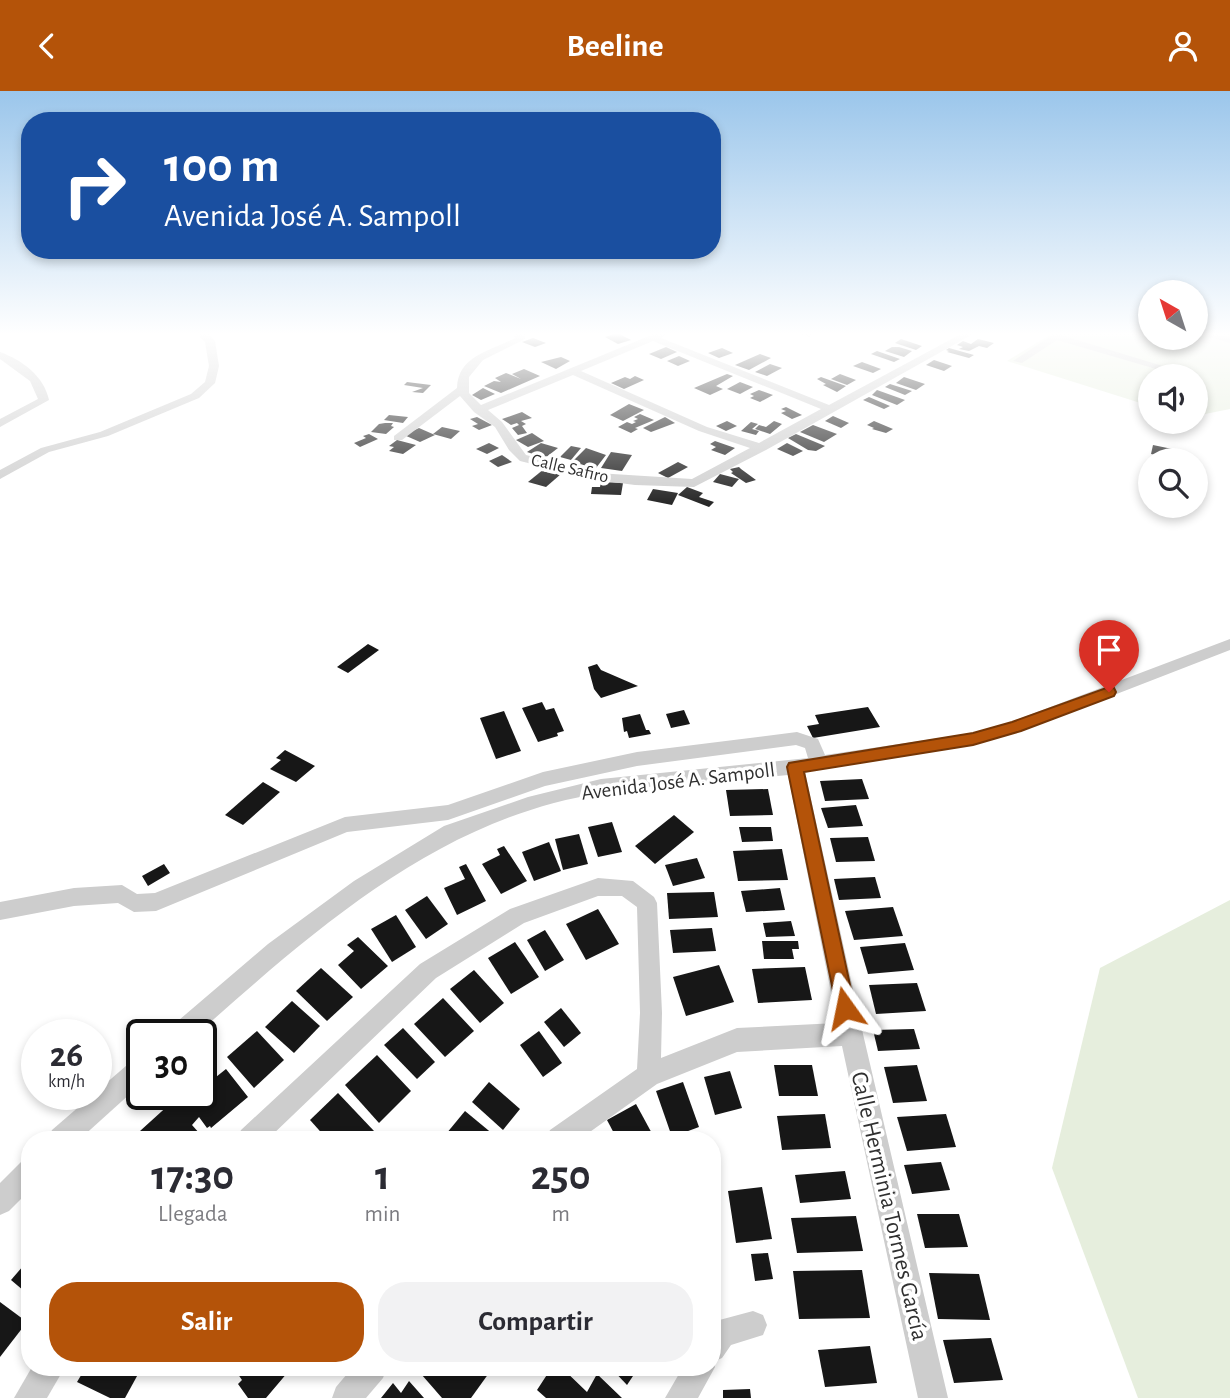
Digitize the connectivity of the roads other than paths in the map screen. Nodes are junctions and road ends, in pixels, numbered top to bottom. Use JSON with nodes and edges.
{"nodes":[{"id":1,"x":43,"y":395,"type":"edge"},
{"id":2,"x":196,"y":395,"type":"edge"},
{"id":3,"x":454,"y":395,"type":"edge"},
{"id":4,"x":465,"y":395,"type":"edge"},
{"id":5,"x":513,"y":395,"type":"edge"},
{"id":6,"x":627,"y":395,"type":"edge"},
{"id":7,"x":797,"y":395,"type":"edge"},
{"id":8,"x":856,"y":395,"type":"edge"},
{"id":9,"x":830,"y":409,"type":"junction"},
{"id":10,"x":478,"y":410,"type":"junction"},
{"id":11,"x":0,"y":424,"type":"edge"},
{"id":12,"x":398,"y":438,"type":"dead end"},
{"id":13,"x":762,"y":448,"type":"junction"},
{"id":14,"x":0,"y":475,"type":"edge"},
{"id":15,"x":1230,"y":644,"type":"edge"},
{"id":16,"x":819,"y":763,"type":"junction"},
{"id":17,"x":795,"y":767,"type":"junction"},
{"id":18,"x":449,"y":822,"type":"junction"},
{"id":19,"x":0,"y":911,"type":"edge"},
{"id":20,"x":197,"y":1019,"type":"edge"},
{"id":21,"x":851,"y":1034,"type":"junction"},
{"id":22,"x":649,"y":1075,"type":"junction"},
{"id":23,"x":126,"y":1081,"type":"edge"},
{"id":24,"x":70,"y":1131,"type":"edge"},
{"id":25,"x":258,"y":1131,"type":"edge"},
{"id":26,"x":570,"y":1131,"type":"edge"},
{"id":27,"x":21,"y":1180,"type":"edge"},
{"id":28,"x":0,"y":1202,"type":"edge"},
{"id":29,"x":753,"y":1325,"type":"dead end"},
{"id":30,"x":721,"y":1334,"type":"edge"},
{"id":31,"x":44,"y":1376,"type":"edge"},
{"id":32,"x":365,"y":1376,"type":"edge"},
{"id":33,"x":694,"y":1376,"type":"edge"},
{"id":34,"x":29,"y":1398,"type":"edge"},
{"id":35,"x":347,"y":1398,"type":"edge"},
{"id":36,"x":680,"y":1398,"type":"edge"},
{"id":37,"x":933,"y":1398,"type":"edge"}],
"edges":[{"from":1,"to":11,"type":"street"},
{"from":2,"to":14,"type":"street"},
{"from":3,"to":12,"type":"street"},
{"from":4,"to":10,"type":"street","name":"Calle Safiro"},
{"from":5,"to":10,"type":"street"},
{"from":6,"to":13,"type":"street"},
{"from":7,"to":9,"type":"street"},
{"from":8,"to":9,"type":"street","name":"Calle Safiro"},
{"from":9,"to":13,"type":"street","name":"Calle Safiro"},
{"from":10,"to":13,"type":"street","name":"Calle Safiro"},
{"from":15,"to":16,"type":"street","name":"Avenida José A. Sampoll"},
{"from":16,"to":17,"type":"street","name":"Avenida José A. Sampoll"},
{"from":16,"to":18,"type":"street"},
{"from":17,"to":18,"type":"street","name":"Avenida José A. Sampoll"},
{"from":17,"to":21,"type":"street","name":"Calle Herminia Tormes García"},
{"from":18,"to":19,"type":"street"},
{"from":18,"to":20,"type":"street","name":"Avenida José A. Sampoll"},
{"from":21,"to":22,"type":"street"},
{"from":21,"to":37,"type":"street","name":"Calle Herminia Tormes García"},
{"from":22,"to":25,"type":"street"},
{"from":22,"to":26,"type":"street"},
{"from":23,"to":24,"type":"street"},
{"from":27,"to":28,"type":"street"},
{"from":29,"to":30,"type":"street"},
{"from":31,"to":34,"type":"street"},
{"from":32,"to":35,"type":"street"},
{"from":33,"to":36,"type":"street"}]}
